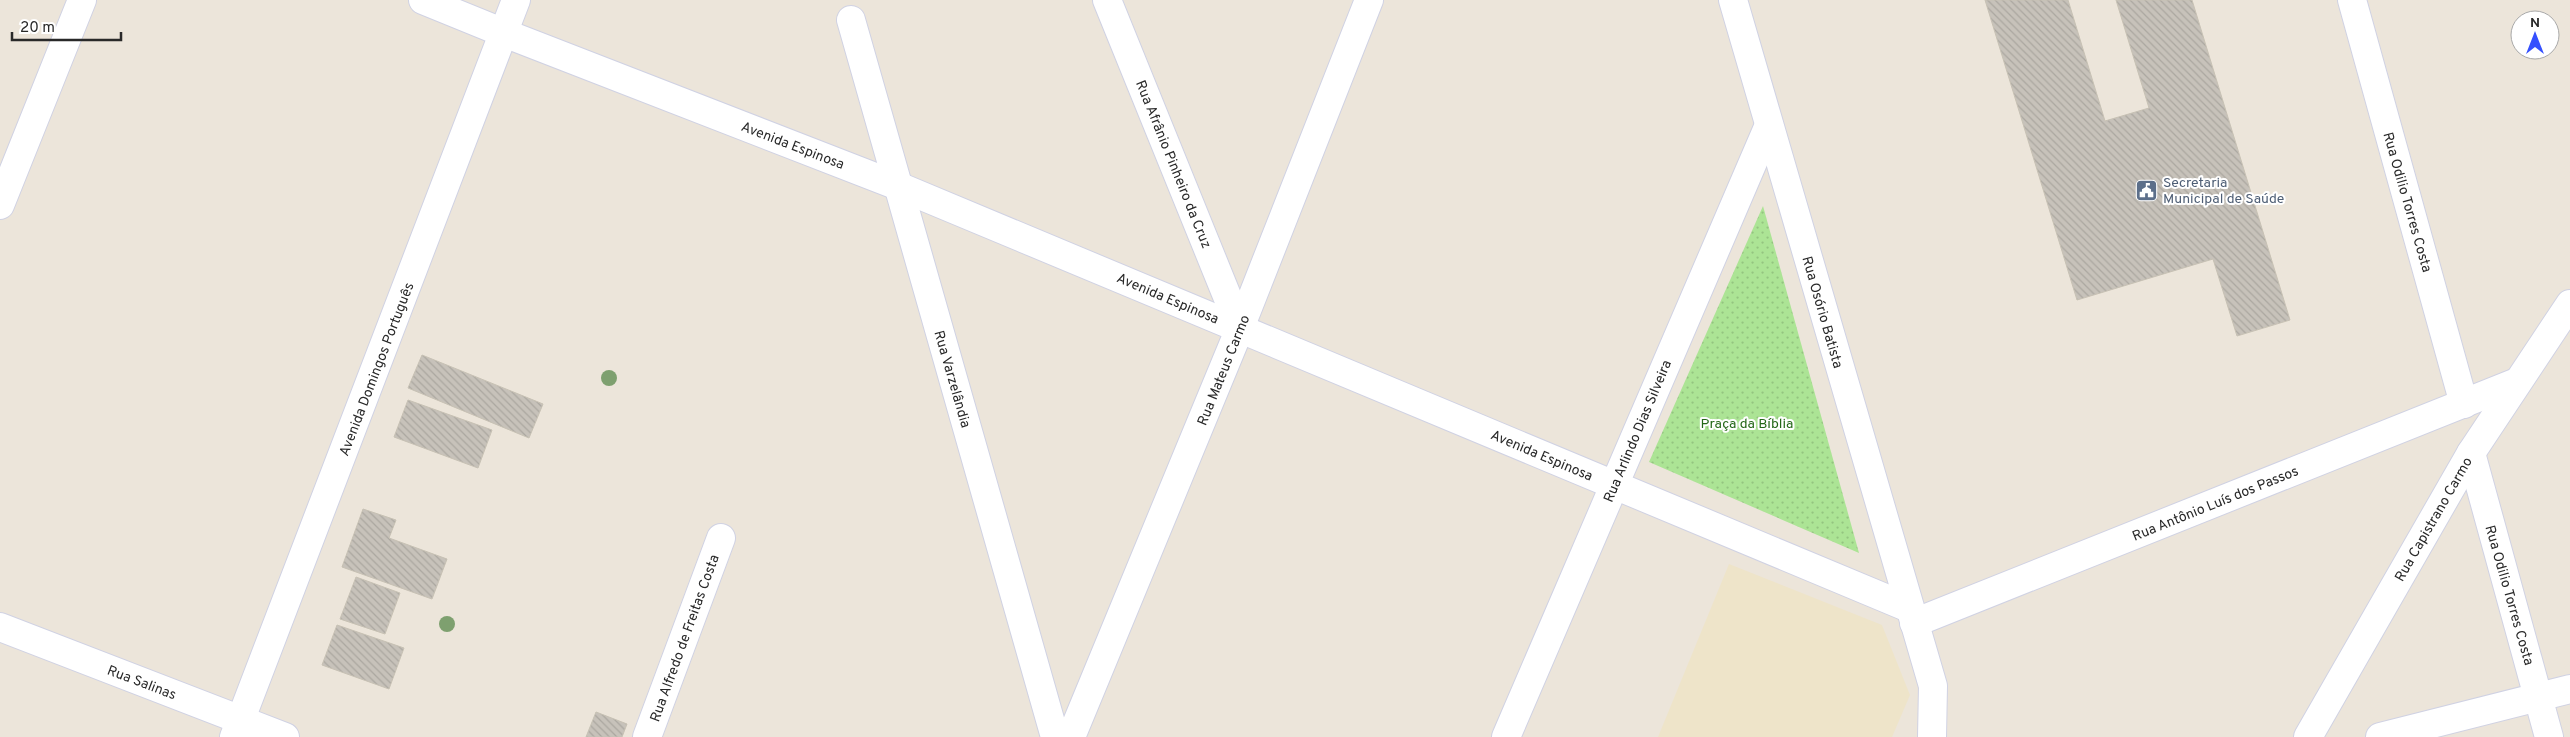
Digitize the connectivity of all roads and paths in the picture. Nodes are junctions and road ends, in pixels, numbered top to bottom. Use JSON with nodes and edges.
{"nodes":[{"id":1,"x":82,"y":0,"type":"edge"},
{"id":2,"x":423,"y":0,"type":"edge"},
{"id":3,"x":516,"y":0,"type":"edge"},
{"id":4,"x":1107,"y":0,"type":"edge"},
{"id":5,"x":1369,"y":0,"type":"edge"},
{"id":6,"x":1733,"y":0,"type":"edge"},
{"id":7,"x":2352,"y":0,"type":"edge"},
{"id":8,"x":850,"y":20,"type":"dead end"},
{"id":9,"x":504,"y":33,"type":"junction"},
{"id":10,"x":1769,"y":126,"type":"junction"},
{"id":11,"x":898,"y":186,"type":"junction"},
{"id":12,"x":0,"y":205,"type":"edge"},
{"id":13,"x":2569,"y":306,"type":"edge"},
{"id":14,"x":1240,"y":328,"type":"junction"},
{"id":15,"x":2517,"y":382,"type":"junction"},
{"id":16,"x":2464,"y":404,"type":"junction"},
{"id":17,"x":2471,"y":453,"type":"junction"},
{"id":18,"x":1613,"y":485,"type":"junction"},
{"id":19,"x":721,"y":538,"type":"dead end"},
{"id":20,"x":1911,"y":616,"type":"junction"},
{"id":21,"x":0,"y":627,"type":"edge"},
{"id":22,"x":2570,"y":689,"type":"edge"},
{"id":23,"x":2539,"y":697,"type":"junction"},
{"id":24,"x":238,"y":729,"type":"edge"},
{"id":25,"x":285,"y":737,"type":"edge"},
{"id":26,"x":647,"y":737,"type":"edge"},
{"id":27,"x":1055,"y":737,"type":"edge"},
{"id":28,"x":1071,"y":737,"type":"edge"},
{"id":29,"x":1506,"y":737,"type":"edge"},
{"id":30,"x":1932,"y":737,"type":"edge"},
{"id":31,"x":2308,"y":737,"type":"edge"},
{"id":32,"x":2380,"y":737,"type":"edge"},
{"id":33,"x":2549,"y":737,"type":"edge"}],
"edges":[{"from":1,"to":12,"type":"street"},
{"from":2,"to":9,"type":"street","name":"Avenida Espinosa"},
{"from":3,"to":9,"type":"street","name":"Avenida Domingos Português"},
{"from":4,"to":14,"type":"street","name":"Rua Afrânio Pinheiro da Cruz"},
{"from":5,"to":14,"type":"street","name":"Rua Mateus Carmo"},
{"from":6,"to":10,"type":"street","name":"Rua Osório Batista"},
{"from":7,"to":16,"type":"street","name":"Rua Odilio Torres Costa"},
{"from":8,"to":11,"type":"street","name":"Rua Varzelândia"},
{"from":9,"to":11,"type":"street","name":"Avenida Espinosa"},
{"from":9,"to":24,"type":"street","name":"Avenida Domingos Português"},
{"from":10,"to":18,"type":"street","name":"Rua Arlindo Dias Silveira"},
{"from":10,"to":20,"type":"street","name":"Rua Osório Batista"},
{"from":11,"to":14,"type":"street","name":"Avenida Espinosa"},
{"from":11,"to":27,"type":"street","name":"Rua Varzelândia"},
{"from":13,"to":15,"type":"street","name":"Rua Capistrano Carmo"},
{"from":14,"to":18,"type":"street","name":"Avenida Espinosa"},
{"from":14,"to":28,"type":"street","name":"Rua Mateus Carmo"},
{"from":15,"to":16,"type":"street","name":"Rua Antônio Luís dos Passos"},
{"from":15,"to":17,"type":"street","name":"Rua Capistrano Carmo"},
{"from":16,"to":20,"type":"street","name":"Rua Antônio Luís dos Passos"},
{"from":17,"to":23,"type":"street","name":"Rua Odilio Torres Costa"},
{"from":17,"to":31,"type":"street","name":"Rua Capistrano Carmo"},
{"from":18,"to":20,"type":"street","name":"Avenida Espinosa"},
{"from":18,"to":29,"type":"street","name":"Rua Arlindo Dias Silveira"},
{"from":19,"to":26,"type":"street","name":"Rua Alfredo de Freitas Costa"},
{"from":20,"to":30,"type":"street","name":"Rua Osório Batista"},
{"from":21,"to":24,"type":"street","name":"Rua Salinas"},
{"from":22,"to":23,"type":"street"},
{"from":23,"to":32,"type":"street"},
{"from":23,"to":33,"type":"street","name":"Rua Odilio Torres Costa"},
{"from":24,"to":25,"type":"street","name":"Rua Salinas"}]}
